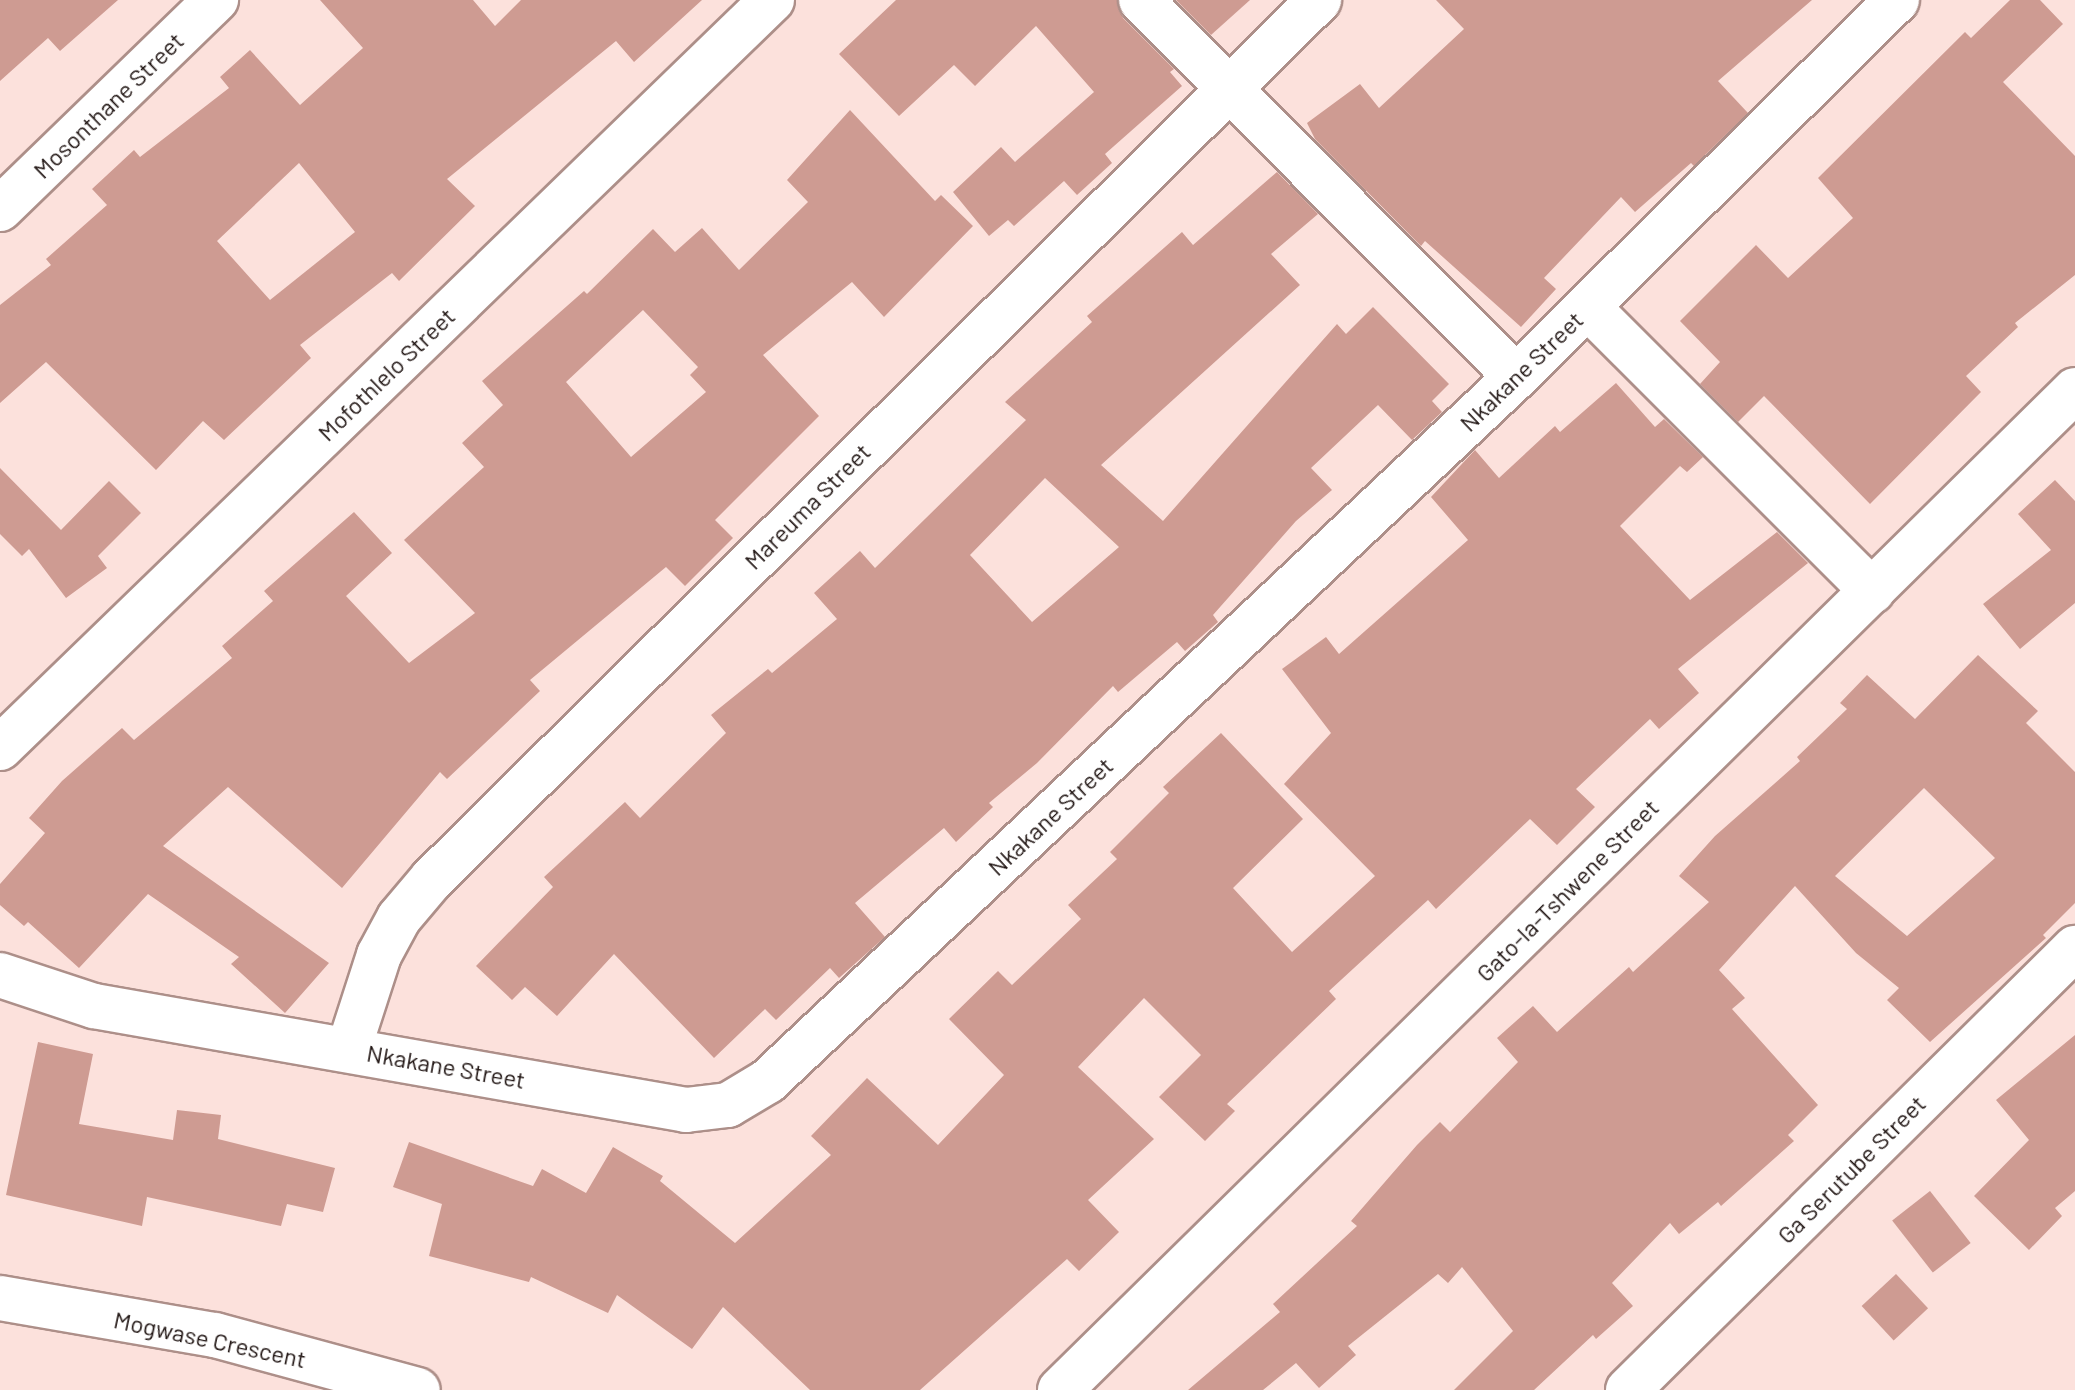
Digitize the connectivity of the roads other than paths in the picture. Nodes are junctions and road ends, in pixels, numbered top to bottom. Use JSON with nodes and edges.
{"nodes":[{"id":1,"x":216,"y":0,"type":"edge"},
{"id":2,"x":772,"y":0,"type":"edge"},
{"id":3,"x":1141,"y":0,"type":"edge"},
{"id":4,"x":1319,"y":0,"type":"edge"},
{"id":5,"x":1897,"y":0,"type":"edge"},
{"id":6,"x":1227,"y":89,"type":"junction"},
{"id":7,"x":0,"y":209,"type":"edge"},
{"id":8,"x":1588,"y":307,"type":"junction"},
{"id":9,"x":1516,"y":377,"type":"junction"},
{"id":10,"x":2075,"y":390,"type":"edge"},
{"id":11,"x":1872,"y":591,"type":"junction"},
{"id":12,"x":0,"y":748,"type":"edge"},
{"id":13,"x":2075,"y":948,"type":"edge"},
{"id":14,"x":0,"y":975,"type":"edge"},
{"id":15,"x":349,"y":1048,"type":"junction"},
{"id":16,"x":0,"y":1298,"type":"edge"},
{"id":17,"x":418,"y":1390,"type":"edge"},
{"id":18,"x":1060,"y":1390,"type":"edge"},
{"id":19,"x":1628,"y":1390,"type":"edge"}],
"edges":[{"from":1,"to":7,"type":"street","name":"Mosonthane Street"},
{"from":2,"to":12,"type":"street","name":"Mofothlelo Street"},
{"from":3,"to":6,"type":"street"},
{"from":4,"to":6,"type":"street","name":"Mareuma Street"},
{"from":5,"to":8,"type":"street","name":"Nkakane Street"},
{"from":6,"to":9,"type":"street"},
{"from":6,"to":15,"type":"street","name":"Mareuma Street"},
{"from":8,"to":9,"type":"street","name":"Nkakane Street"},
{"from":8,"to":11,"type":"street"},
{"from":9,"to":15,"type":"street","name":"Nkakane Street"},
{"from":10,"to":11,"type":"street","name":"Gato-la-Tshwene Street"},
{"from":11,"to":18,"type":"street","name":"Gato-la-Tshwene Street"},
{"from":13,"to":19,"type":"street","name":"Ga Serutube Street"},
{"from":14,"to":15,"type":"street","name":"Nkakane Street"},
{"from":16,"to":17,"type":"street","name":"Mogwase Crescent"}]}
